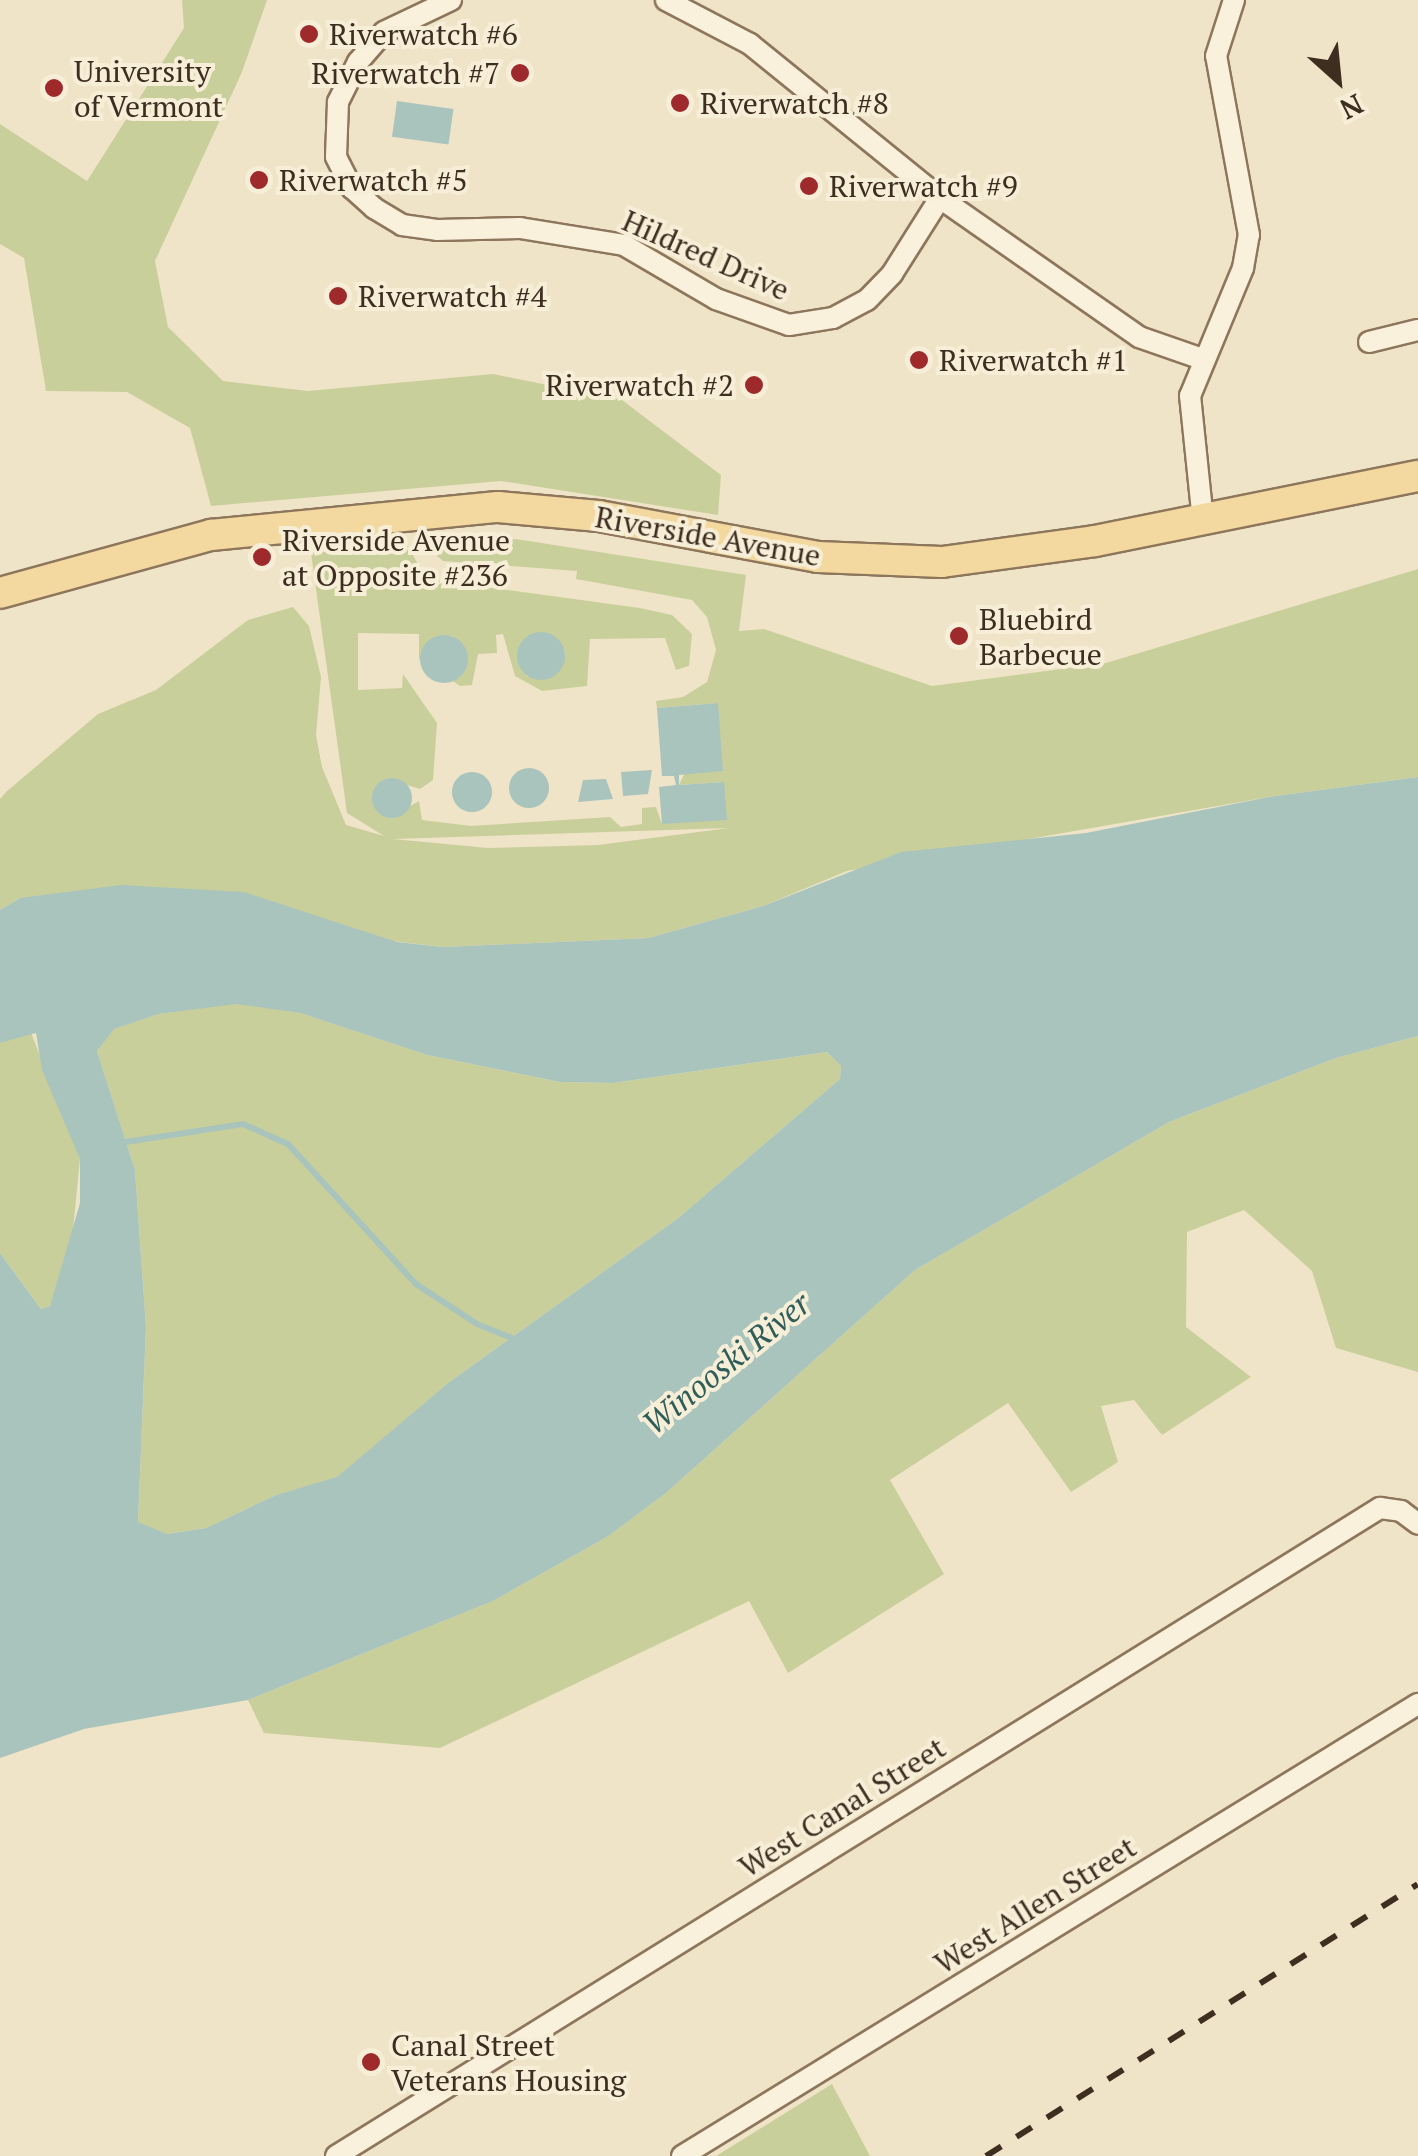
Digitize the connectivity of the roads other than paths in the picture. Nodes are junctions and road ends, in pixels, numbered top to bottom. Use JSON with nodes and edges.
{"nodes":[{"id":1,"x":451,"y":0,"type":"edge"},
{"id":2,"x":666,"y":0,"type":"edge"},
{"id":3,"x":1234,"y":0,"type":"edge"},
{"id":4,"x":940,"y":198,"type":"junction"},
{"id":5,"x":1418,"y":330,"type":"edge"},
{"id":6,"x":1368,"y":342,"type":"dead end"},
{"id":7,"x":1202,"y":359,"type":"junction"},
{"id":8,"x":1418,"y":476,"type":"edge"},
{"id":9,"x":1203,"y":521,"type":"junction"},
{"id":10,"x":0,"y":593,"type":"edge"},
{"id":11,"x":1418,"y":1524,"type":"edge"},
{"id":12,"x":1418,"y":1704,"type":"edge"},
{"id":13,"x":336,"y":2156,"type":"edge"},
{"id":14,"x":682,"y":2156,"type":"edge"}],
"edges":[{"from":1,"to":4,"type":"street","name":"Hildred Drive"},
{"from":2,"to":4,"type":"street"},
{"from":3,"to":7,"type":"street"},
{"from":4,"to":7,"type":"street"},
{"from":5,"to":6,"type":"street"},
{"from":7,"to":9,"type":"street"},
{"from":8,"to":9,"type":"main road","name":"Riverside Avenue"},
{"from":9,"to":10,"type":"main road","name":"Riverside Avenue"},
{"from":11,"to":13,"type":"street","name":"West Canal Street"},
{"from":12,"to":14,"type":"street","name":"West Allen Street"}]}
